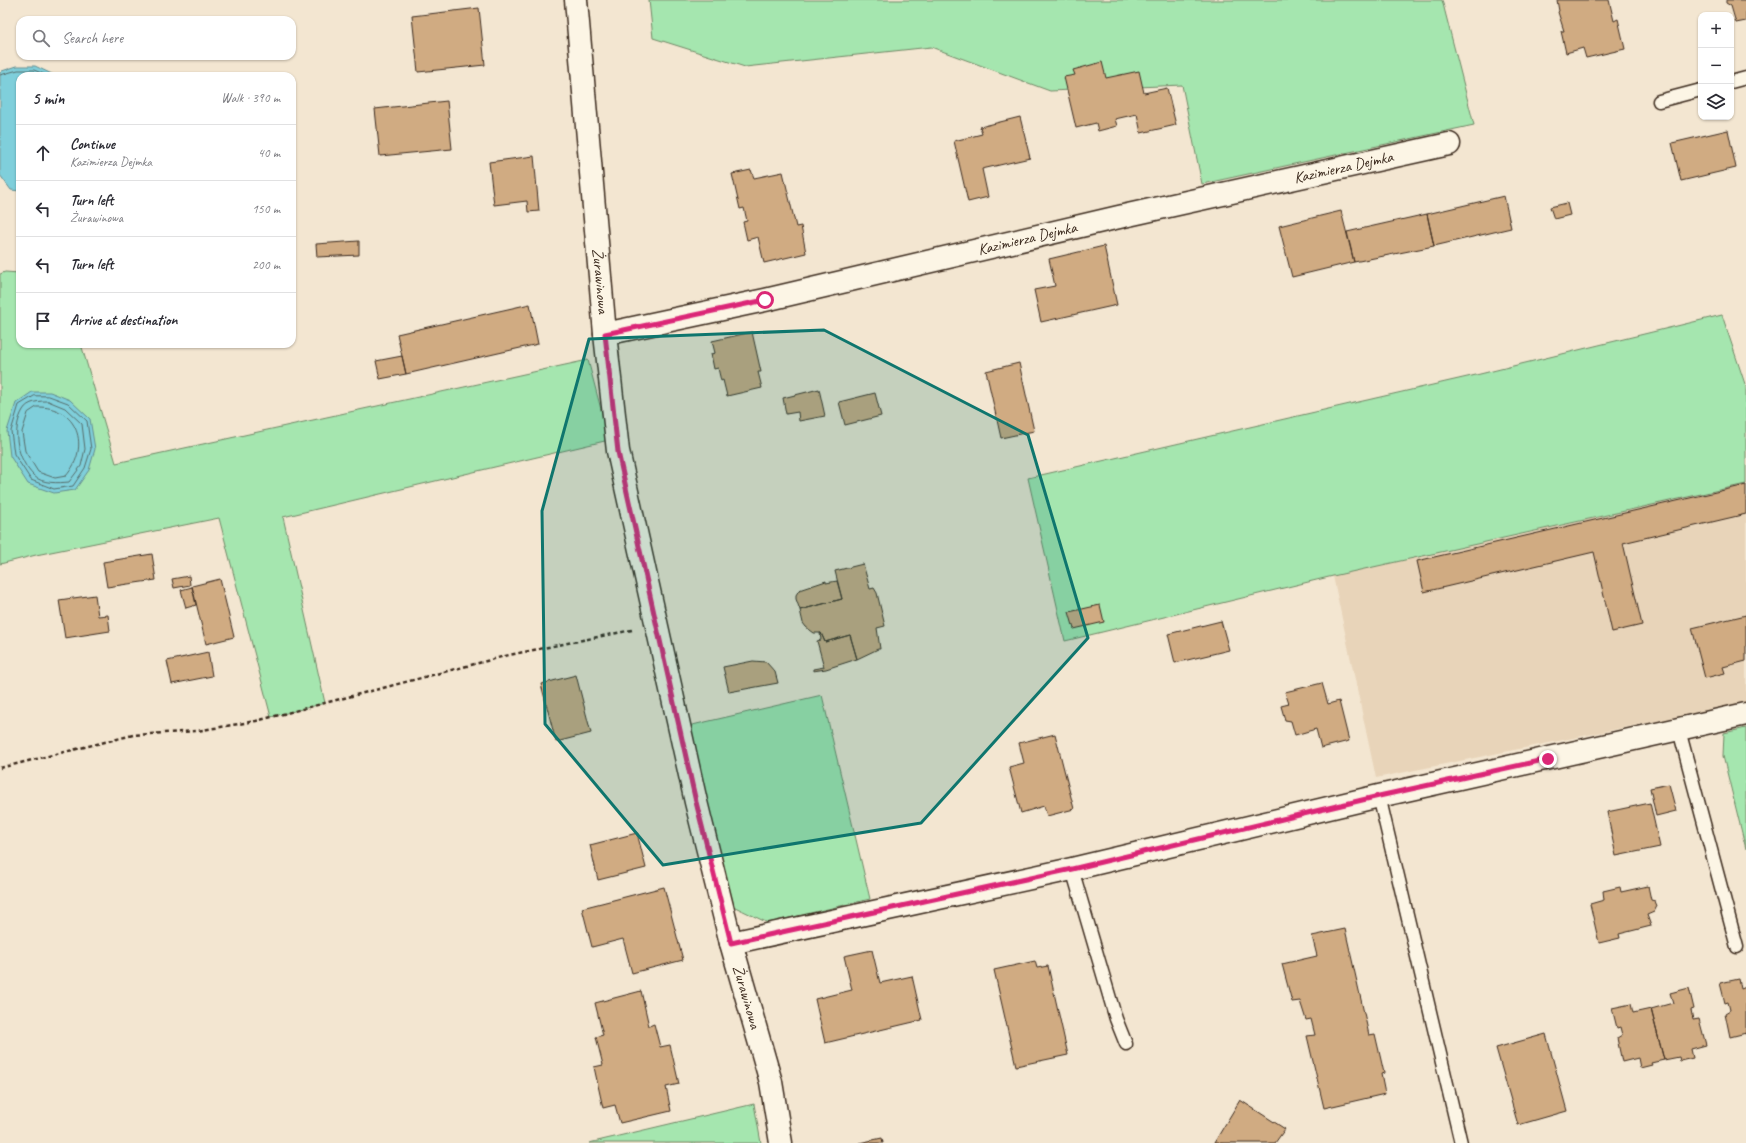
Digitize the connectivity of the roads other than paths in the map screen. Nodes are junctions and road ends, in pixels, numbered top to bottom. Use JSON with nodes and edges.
{"nodes":[{"id":1,"x":576,"y":0,"type":"edge"},
{"id":2,"x":1746,"y":78,"type":"edge"},
{"id":3,"x":1734,"y":81,"type":"edge"},
{"id":4,"x":1698,"y":91,"type":"edge"},
{"id":5,"x":1659,"y":101,"type":"dead end"},
{"id":6,"x":1449,"y":144,"type":"dead end"},
{"id":7,"x":605,"y":334,"type":"junction"},
{"id":8,"x":1746,"y":714,"type":"edge"},
{"id":9,"x":1679,"y":730,"type":"junction"},
{"id":10,"x":1379,"y":796,"type":"junction"},
{"id":11,"x":1072,"y":869,"type":"junction"},
{"id":12,"x":731,"y":943,"type":"junction"},
{"id":13,"x":1737,"y":947,"type":"dead end"},
{"id":14,"x":1126,"y":1044,"type":"dead end"},
{"id":15,"x":781,"y":1143,"type":"edge"},
{"id":16,"x":1461,"y":1143,"type":"edge"}],
"edges":[{"from":1,"to":7,"type":"street","name":"Żurawinowa"},
{"from":2,"to":3,"type":"lane"},
{"from":4,"to":5,"type":"lane"},
{"from":6,"to":7,"type":"street","name":"Kazimierza Dejmka"},
{"from":7,"to":12,"type":"street","name":"Żurawinowa"},
{"from":8,"to":9,"type":"street"},
{"from":9,"to":10,"type":"street"},
{"from":9,"to":13,"type":"lane"},
{"from":10,"to":11,"type":"street"},
{"from":10,"to":16,"type":"lane"},
{"from":11,"to":12,"type":"street"},
{"from":11,"to":14,"type":"lane"},
{"from":12,"to":15,"type":"street","name":"Żurawinowa"}]}
